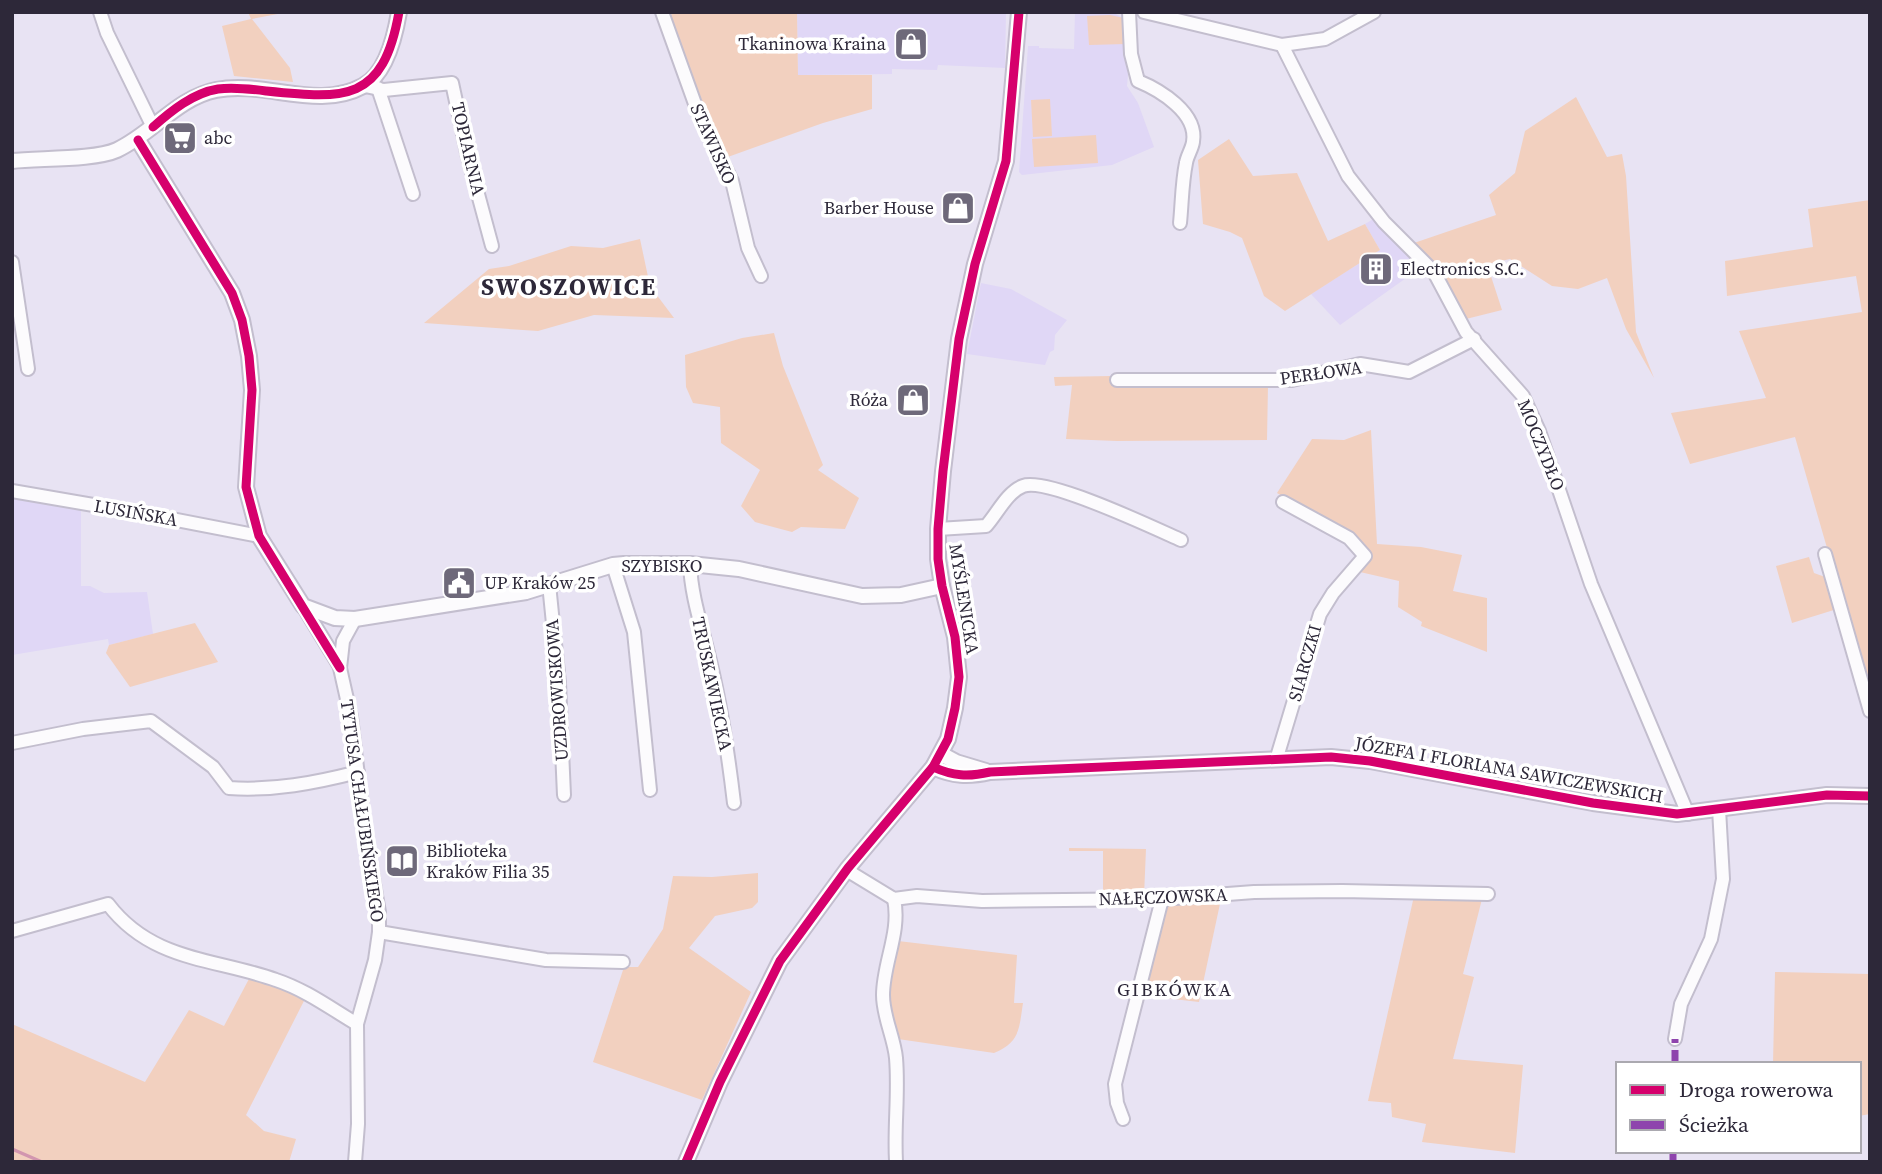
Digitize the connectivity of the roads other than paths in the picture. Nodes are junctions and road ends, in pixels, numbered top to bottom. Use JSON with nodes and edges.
{"nodes":[{"id":1,"x":100,"y":12,"type":"edge"},
{"id":2,"x":399,"y":12,"type":"edge"},
{"id":3,"x":662,"y":12,"type":"edge"},
{"id":4,"x":1019,"y":12,"type":"edge"},
{"id":5,"x":1129,"y":12,"type":"edge"},
{"id":6,"x":1143,"y":12,"type":"edge"},
{"id":7,"x":1374,"y":12,"type":"edge"},
{"id":8,"x":1282,"y":44,"type":"junction"},
{"id":9,"x":372,"y":87,"type":"junction"},
{"id":10,"x":153,"y":127,"type":"junction"},
{"id":11,"x":138,"y":139,"type":"junction"},
{"id":12,"x":12,"y":161,"type":"edge"},
{"id":13,"x":413,"y":194,"type":"dead end"},
{"id":14,"x":1180,"y":223,"type":"dead end"},
{"id":15,"x":492,"y":246,"type":"dead end"},
{"id":16,"x":12,"y":262,"type":"edge"},
{"id":17,"x":761,"y":276,"type":"dead end"},
{"id":18,"x":1474,"y":339,"type":"junction"},
{"id":19,"x":28,"y":369,"type":"dead end"},
{"id":20,"x":1117,"y":380,"type":"dead end"},
{"id":21,"x":12,"y":491,"type":"edge"},
{"id":22,"x":1283,"y":502,"type":"dead end"},
{"id":23,"x":938,"y":529,"type":"junction"},
{"id":24,"x":259,"y":536,"type":"junction"},
{"id":25,"x":1181,"y":540,"type":"dead end"},
{"id":26,"x":1825,"y":554,"type":"dead end"},
{"id":27,"x":690,"y":564,"type":"junction"},
{"id":28,"x":613,"y":565,"type":"junction"},
{"id":29,"x":549,"y":584,"type":"junction"},
{"id":30,"x":942,"y":586,"type":"junction"},
{"id":31,"x":303,"y":606,"type":"junction"},
{"id":32,"x":355,"y":619,"type":"junction"},
{"id":33,"x":340,"y":668,"type":"junction"},
{"id":34,"x":1870,"y":712,"type":"edge"},
{"id":35,"x":12,"y":743,"type":"edge"},
{"id":36,"x":942,"y":754,"type":"junction"},
{"id":37,"x":1278,"y":757,"type":"junction"},
{"id":38,"x":933,"y":767,"type":"junction"},
{"id":39,"x":358,"y":772,"type":"junction"},
{"id":40,"x":989,"y":772,"type":"junction"},
{"id":41,"x":650,"y":790,"type":"dead end"},
{"id":42,"x":564,"y":796,"type":"dead end"},
{"id":43,"x":1870,"y":796,"type":"edge"},
{"id":44,"x":734,"y":803,"type":"dead end"},
{"id":45,"x":1719,"y":810,"type":"junction"},
{"id":46,"x":1688,"y":814,"type":"junction"},
{"id":47,"x":848,"y":868,"type":"junction"},
{"id":48,"x":1488,"y":894,"type":"dead end"},
{"id":49,"x":894,"y":899,"type":"junction"},
{"id":50,"x":1162,"y":899,"type":"junction"},
{"id":51,"x":12,"y":931,"type":"edge"},
{"id":52,"x":379,"y":932,"type":"junction"},
{"id":53,"x":623,"y":962,"type":"dead end"},
{"id":54,"x":357,"y":1024,"type":"junction"},
{"id":55,"x":1675,"y":1039,"type":"dead end"},
{"id":56,"x":1123,"y":1119,"type":"dead end"},
{"id":57,"x":896,"y":1161,"type":"edge"},
{"id":58,"x":355,"y":1162,"type":"edge"},
{"id":59,"x":686,"y":1162,"type":"edge"}],
"edges":[{"from":1,"to":10,"type":"street"},
{"from":2,"to":9,"type":"street"},
{"from":3,"to":17,"type":"street","name":"STAWISKO"},
{"from":4,"to":23,"type":"street","name":"MYŚLENICKA"},
{"from":5,"to":14,"type":"street"},
{"from":6,"to":8,"type":"street"},
{"from":7,"to":8,"type":"street"},
{"from":8,"to":18,"type":"street","name":"MOCZYDŁO"},
{"from":9,"to":10,"type":"street"},
{"from":9,"to":13,"type":"street"},
{"from":9,"to":15,"type":"street","name":"TOPIARNIA"},
{"from":10,"to":11,"type":"street"},
{"from":11,"to":12,"type":"street"},
{"from":11,"to":24,"type":"street","name":"TYTUSA CHAŁUBIŃSKIEGO"},
{"from":16,"to":19,"type":"street"},
{"from":18,"to":20,"type":"street","name":"PERŁOWA"},
{"from":18,"to":46,"type":"street","name":"MOCZYDŁO"},
{"from":21,"to":24,"type":"street","name":"LUSIŃSKA"},
{"from":22,"to":37,"type":"street","name":"SIARCZKI"},
{"from":23,"to":25,"type":"street"},
{"from":23,"to":30,"type":"street","name":"MYŚLENICKA"},
{"from":24,"to":31,"type":"street","name":"TYTUSA CHAŁUBIŃSKIEGO"},
{"from":26,"to":34,"type":"street"},
{"from":27,"to":28,"type":"street","name":"SZYBISKO"},
{"from":27,"to":30,"type":"street","name":"SZYBISKO"},
{"from":27,"to":44,"type":"street","name":"TRUSKAWIECKA"},
{"from":28,"to":29,"type":"street","name":"SZYBISKO"},
{"from":28,"to":41,"type":"street"},
{"from":29,"to":32,"type":"street","name":"SZYBISKO"},
{"from":29,"to":42,"type":"street","name":"UZDROWISKOWA"},
{"from":30,"to":36,"type":"street","name":"MYŚLENICKA"},
{"from":31,"to":32,"type":"street","name":"SZYBISKO"},
{"from":31,"to":33,"type":"street","name":"TYTUSA CHAŁUBIŃSKIEGO"},
{"from":32,"to":33,"type":"street","name":"TYTUSA CHAŁUBIŃSKIEGO"},
{"from":33,"to":39,"type":"street","name":"TYTUSA CHAŁUBIŃSKIEGO"},
{"from":35,"to":39,"type":"street"},
{"from":36,"to":38,"type":"street","name":"MYŚLENICKA"},
{"from":36,"to":40,"type":"street","name":"JÓZEFA I FLORIANA SAWICZEWSKICH"},
{"from":37,"to":40,"type":"street","name":"JÓZEFA I FLORIANA SAWICZEWSKICH"},
{"from":37,"to":46,"type":"street","name":"JÓZEFA I FLORIANA SAWICZEWSKICH"},
{"from":38,"to":40,"type":"street","name":"JÓZEFA I FLORIANA SAWICZEWSKICH"},
{"from":38,"to":47,"type":"street","name":"MYŚLENICKA"},
{"from":39,"to":52,"type":"street","name":"TYTUSA CHAŁUBIŃSKIEGO"},
{"from":43,"to":45,"type":"street","name":"JÓZEFA I FLORIANA SAWICZEWSKICH"},
{"from":45,"to":46,"type":"street","name":"JÓZEFA I FLORIANA SAWICZEWSKICH"},
{"from":45,"to":55,"type":"street"},
{"from":47,"to":49,"type":"street"},
{"from":47,"to":59,"type":"street","name":"MYŚLENICKA"},
{"from":48,"to":50,"type":"street","name":"NAŁĘCZOWSKA"},
{"from":49,"to":50,"type":"street","name":"NAŁĘCZOWSKA"},
{"from":49,"to":57,"type":"street"},
{"from":50,"to":56,"type":"street"},
{"from":51,"to":54,"type":"street"},
{"from":52,"to":53,"type":"street"},
{"from":52,"to":54,"type":"street","name":"TYTUSA CHAŁUBIŃSKIEGO"},
{"from":54,"to":58,"type":"street","name":"TYTUSA CHAŁUBIŃSKIEGO"}]}
